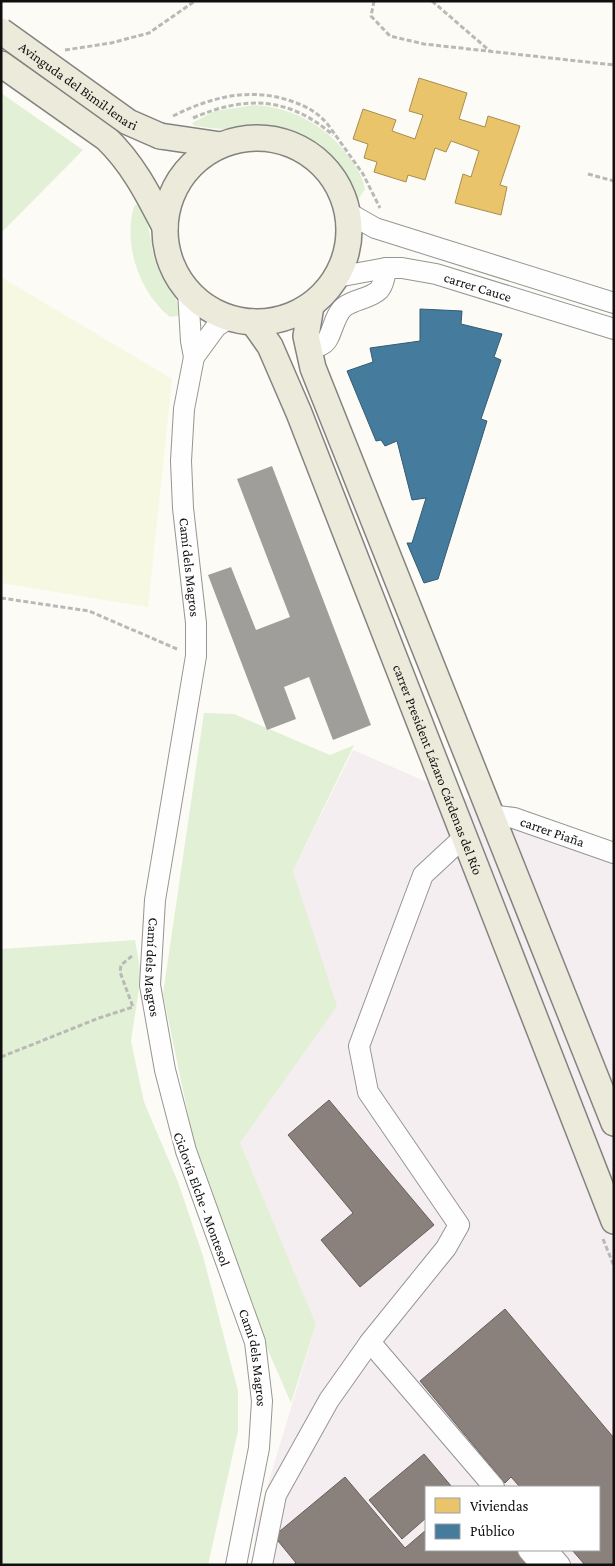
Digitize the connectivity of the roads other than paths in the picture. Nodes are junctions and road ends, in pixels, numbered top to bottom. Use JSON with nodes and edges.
{"nodes":[{"id":1,"x":1,"y":31,"type":"edge"},
{"id":2,"x":1,"y":64,"type":"edge"},
{"id":3,"x":220,"y":146,"type":"junction"},
{"id":4,"x":347,"y":212,"type":"junction"},
{"id":5,"x":165,"y":228,"type":"junction"},
{"id":6,"x":386,"y":268,"type":"junction"},
{"id":7,"x":337,"y":277,"type":"junction"},
{"id":8,"x":188,"y":291,"type":"junction"},
{"id":9,"x":614,"y":303,"type":"edge"},
{"id":10,"x":310,"y":306,"type":"junction"},
{"id":11,"x":229,"y":318,"type":"junction"},
{"id":12,"x":254,"y":322,"type":"junction"},
{"id":13,"x":614,"y":329,"type":"edge"},
{"id":14,"x":308,"y":349,"type":"junction"},
{"id":15,"x":194,"y":357,"type":"junction"},
{"id":16,"x":491,"y":815,"type":"junction"},
{"id":17,"x":465,"y":836,"type":"junction"},
{"id":18,"x":614,"y":853,"type":"edge"},
{"id":19,"x":614,"y":1123,"type":"edge"},
{"id":20,"x":614,"y":1221,"type":"edge"},
{"id":21,"x":370,"y":1342,"type":"junction"},
{"id":22,"x":467,"y":1456,"type":"junction"},
{"id":23,"x":482,"y":1486,"type":"edge"},
{"id":24,"x":493,"y":1486,"type":"edge"},
{"id":25,"x":529,"y":1551,"type":"edge"},
{"id":26,"x":548,"y":1551,"type":"edge"},
{"id":27,"x":236,"y":1565,"type":"edge"},
{"id":28,"x":262,"y":1565,"type":"edge"},
{"id":29,"x":541,"y":1565,"type":"edge"},
{"id":30,"x":560,"y":1565,"type":"edge"}],
"edges":[{"from":1,"to":3,"type":"main road","name":"Avinguda del Bimil·lenari","bridge":true},
{"from":2,"to":5,"type":"main road","name":"Avinguda del Bimil·lenari"},
{"from":3,"to":4,"type":"main road"},
{"from":3,"to":5,"type":"main road"},
{"from":4,"to":7,"type":"main road"},
{"from":4,"to":9,"type":"street","name":"carrer Cauce"},
{"from":5,"to":8,"type":"main road"},
{"from":6,"to":7,"type":"street","name":"carrer Cauce"},
{"from":6,"to":13,"type":"street","name":"carrer Cauce"},
{"from":6,"to":14,"type":"street"},
{"from":7,"to":10,"type":"main road"},
{"from":8,"to":11,"type":"main road"},
{"from":8,"to":15,"type":"street","name":"Camí dels Magros"},
{"from":10,"to":12,"type":"main road"},
{"from":10,"to":14,"type":"main road"},
{"from":11,"to":12,"type":"main road"},
{"from":11,"to":15,"type":"street","name":"Camí dels Magros"},
{"from":12,"to":17,"type":"main road","name":"carrer President Lázaro Cárdenas del Río"},
{"from":14,"to":16,"type":"main road"},
{"from":15,"to":27,"type":"street","name":"Camí dels Magros"},
{"from":16,"to":18,"type":"street","name":"carrer Piaña"},
{"from":16,"to":19,"type":"main road"},
{"from":17,"to":20,"type":"main road","name":"carrer President Lázaro Cárdenas del Río"},
{"from":17,"to":21,"type":"street"},
{"from":21,"to":22,"type":"street"},
{"from":21,"to":28,"type":"street"},
{"from":22,"to":23,"type":"street"},
{"from":22,"to":24,"type":"street"},
{"from":25,"to":29,"type":"street"},
{"from":26,"to":30,"type":"street"}]}
